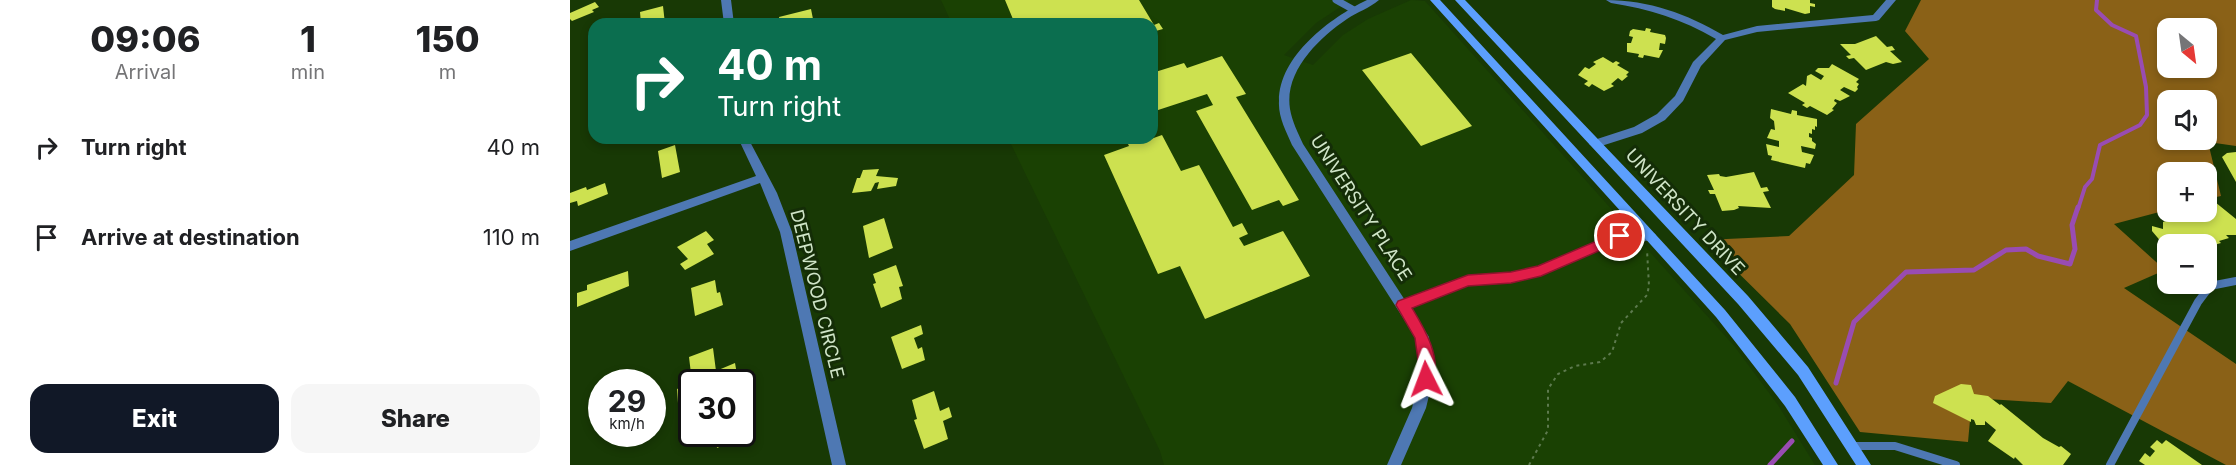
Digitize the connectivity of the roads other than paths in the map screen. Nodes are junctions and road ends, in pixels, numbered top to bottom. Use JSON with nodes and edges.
{"nodes":[{"id":1,"x":726,"y":0,"type":"edge"},
{"id":2,"x":1336,"y":0,"type":"edge"},
{"id":3,"x":1374,"y":0,"type":"edge"},
{"id":4,"x":1435,"y":0,"type":"edge"},
{"id":5,"x":1460,"y":0,"type":"edge"},
{"id":6,"x":1611,"y":0,"type":"edge"},
{"id":7,"x":1891,"y":0,"type":"edge"},
{"id":8,"x":1354,"y":10,"type":"junction"},
{"id":9,"x":728,"y":18,"type":"edge"},
{"id":10,"x":1722,"y":38,"type":"junction"},
{"id":11,"x":746,"y":144,"type":"edge"},
{"id":12,"x":1595,"y":144,"type":"junction"},
{"id":13,"x":762,"y":178,"type":"junction"},
{"id":14,"x":1632,"y":215,"type":"junction"},
{"id":15,"x":1620,"y":236,"type":"junction"},
{"id":16,"x":1650,"y":243,"type":"junction"},
{"id":17,"x":570,"y":246,"type":"edge"},
{"id":18,"x":2236,"y":281,"type":"edge"},
{"id":19,"x":1403,"y":305,"type":"junction"},
{"id":20,"x":1853,"y":446,"type":"junction"},
{"id":21,"x":839,"y":465,"type":"edge"},
{"id":22,"x":1394,"y":465,"type":"edge"},
{"id":23,"x":1831,"y":465,"type":"edge"},
{"id":24,"x":1864,"y":465,"type":"edge"},
{"id":25,"x":1956,"y":465,"type":"edge"},
{"id":26,"x":2110,"y":465,"type":"edge"}],
"edges":[{"from":1,"to":9,"type":"street"},
{"from":2,"to":8,"type":"lane"},
{"from":3,"to":8,"type":"street","name":"UNIVERSITY PLACE"},
{"from":4,"to":14,"type":"main road"},
{"from":5,"to":12,"type":"main road","name":"UNIVERSITY DRIVE"},
{"from":6,"to":10,"type":"street"},
{"from":7,"to":10,"type":"street"},
{"from":8,"to":19,"type":"street","name":"UNIVERSITY PLACE"},
{"from":10,"to":12,"type":"street"},
{"from":11,"to":13,"type":"street","name":"DEEPWOOD CIRCLE"},
{"from":12,"to":20,"type":"main road","name":"UNIVERSITY DRIVE"},
{"from":13,"to":17,"type":"street"},
{"from":13,"to":21,"type":"street","name":"DEEPWOOD CIRCLE"},
{"from":14,"to":15,"type":"lane"},
{"from":14,"to":16,"type":"main road"},
{"from":15,"to":16,"type":"lane"},
{"from":15,"to":19,"type":"lane"},
{"from":16,"to":23,"type":"main road"},
{"from":18,"to":26,"type":"lane"},
{"from":19,"to":22,"type":"street","name":"UNIVERSITY PLACE"},
{"from":20,"to":24,"type":"main road","name":"UNIVERSITY DRIVE"},
{"from":20,"to":25,"type":"lane"}]}
